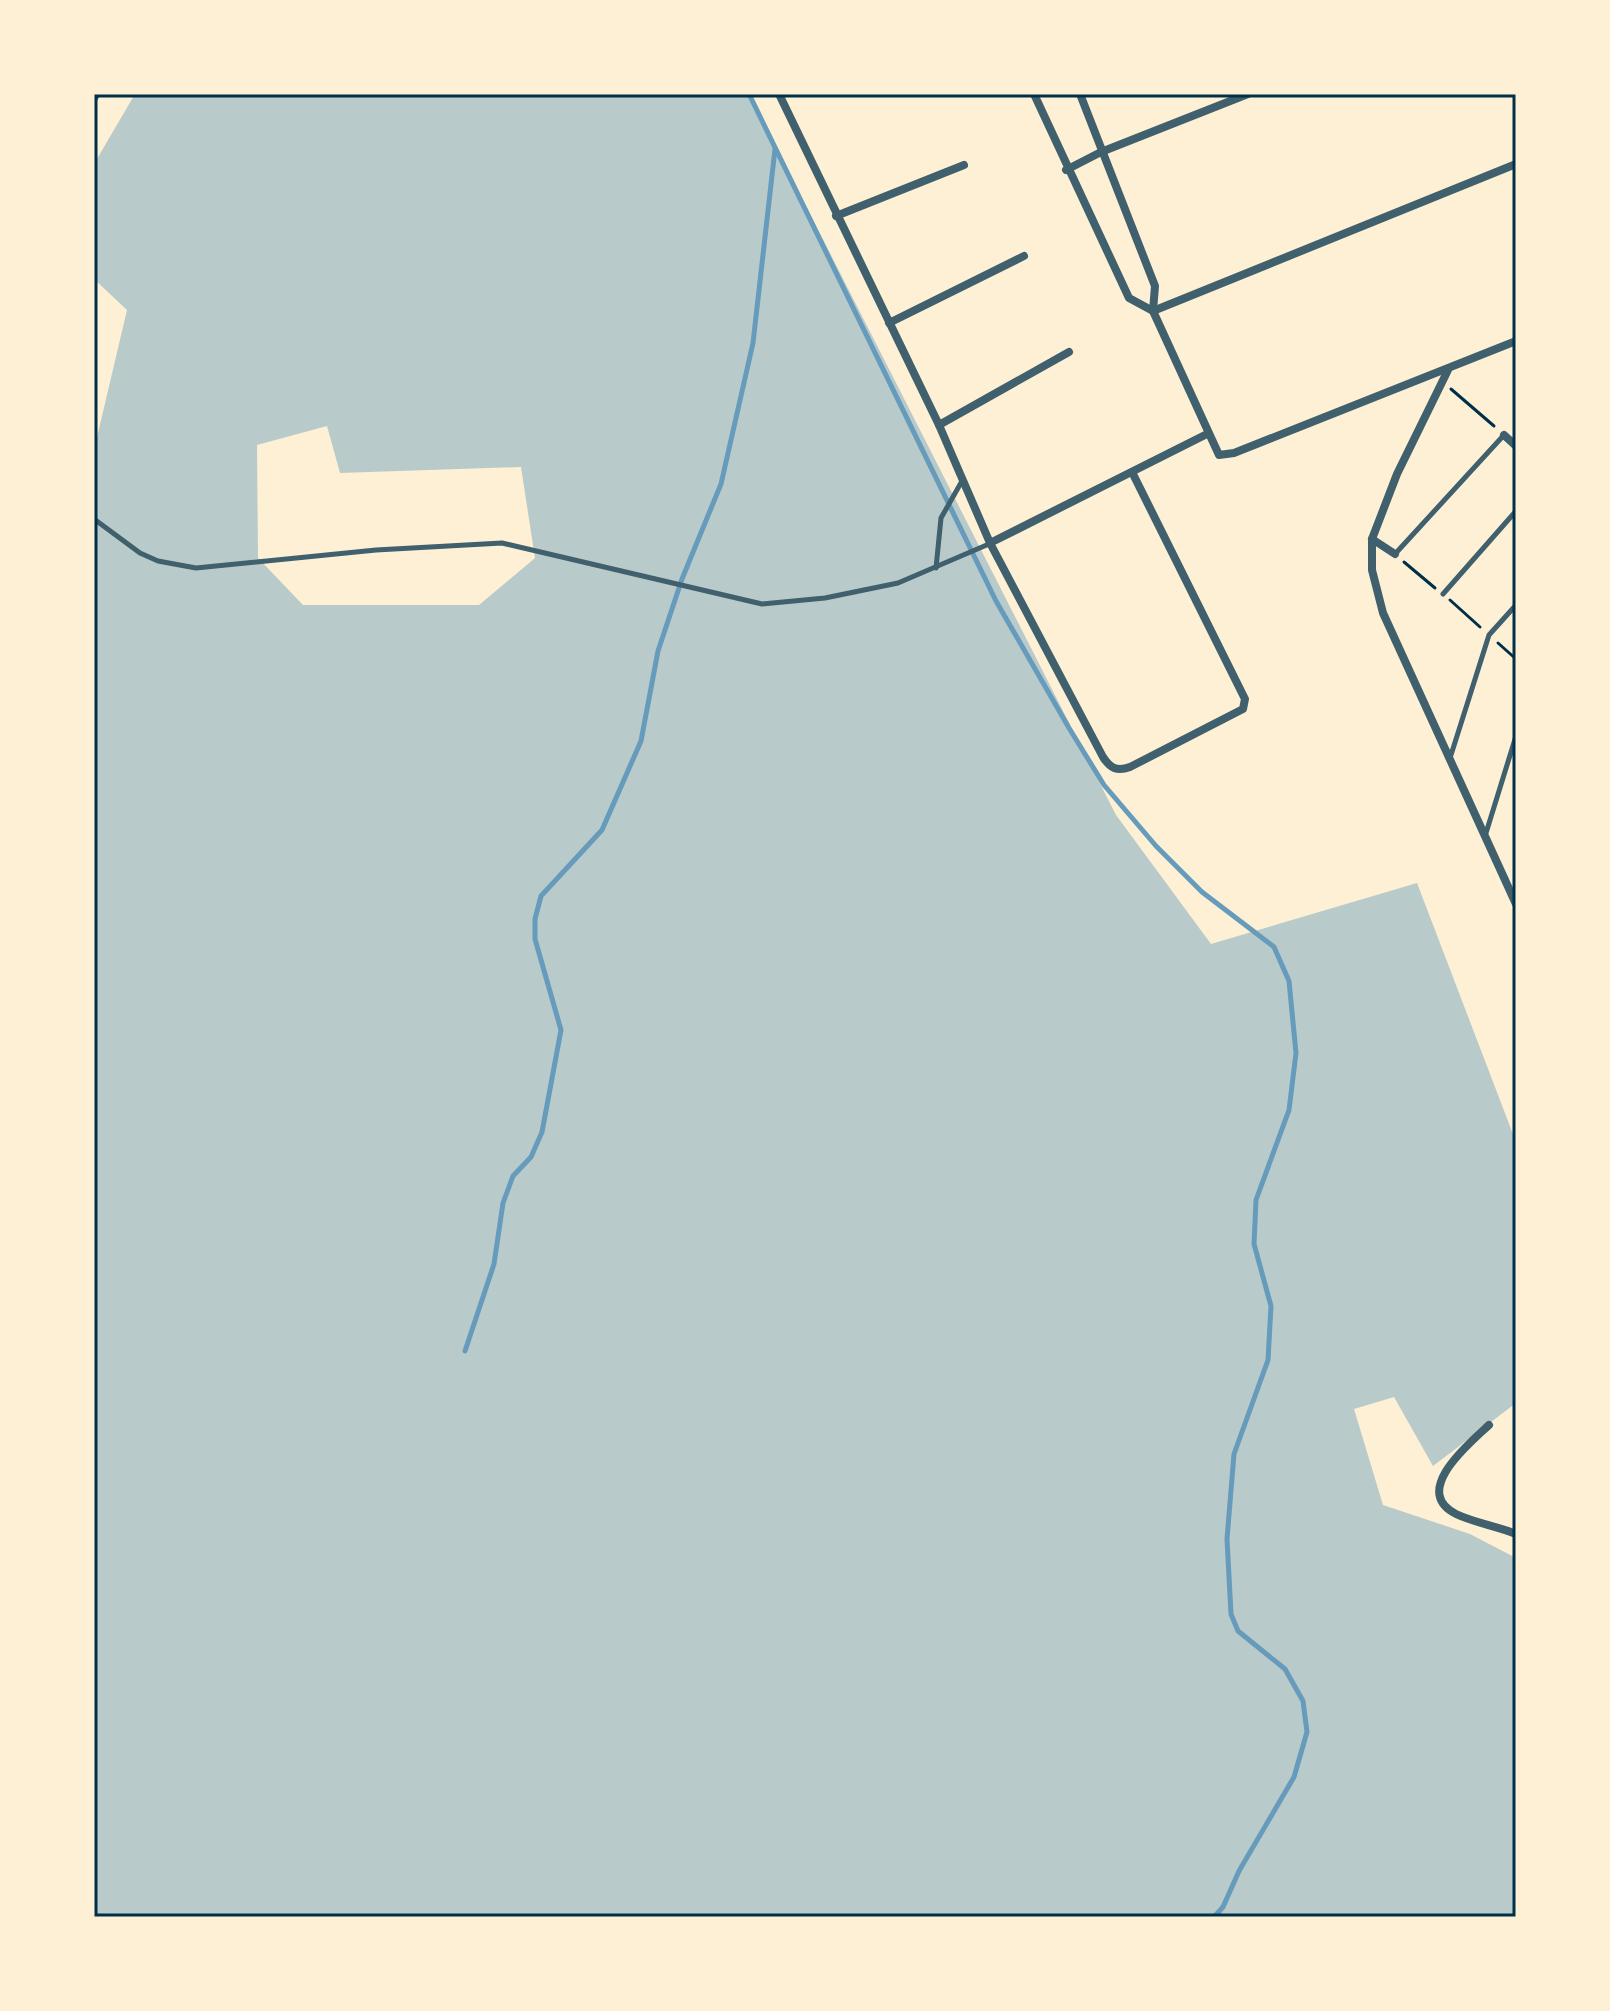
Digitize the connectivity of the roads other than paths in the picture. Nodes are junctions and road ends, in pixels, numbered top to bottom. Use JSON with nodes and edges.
{"nodes":[{"id":1,"x":98,"y":94,"type":"edge"},
{"id":2,"x":779,"y":94,"type":"edge"},
{"id":3,"x":1034,"y":94,"type":"edge"},
{"id":4,"x":1080,"y":94,"type":"edge"},
{"id":5,"x":1248,"y":94,"type":"edge"},
{"id":6,"x":94,"y":101,"type":"edge"},
{"id":7,"x":1101,"y":152,"type":"junction"},
{"id":8,"x":1516,"y":164,"type":"edge"},
{"id":9,"x":964,"y":165,"type":"dead end"},
{"id":10,"x":1066,"y":170,"type":"junction"},
{"id":11,"x":836,"y":216,"type":"junction"},
{"id":12,"x":1024,"y":256,"type":"dead end"},
{"id":13,"x":1153,"y":311,"type":"junction"},
{"id":14,"x":889,"y":323,"type":"junction"},
{"id":15,"x":1516,"y":341,"type":"edge"},
{"id":16,"x":1069,"y":352,"type":"dead end"},
{"id":17,"x":1448,"y":370,"type":"junction"},
{"id":18,"x":939,"y":425,"type":"junction"},
{"id":19,"x":1207,"y":434,"type":"junction"},
{"id":20,"x":1504,"y":435,"type":"joint"},
{"id":21,"x":1516,"y":446,"type":"edge"},
{"id":22,"x":1132,"y":472,"type":"junction"},
{"id":23,"x":963,"y":480,"type":"junction"},
{"id":24,"x":1516,"y":511,"type":"edge"},
{"id":25,"x":94,"y":519,"type":"edge"},
{"id":26,"x":1372,"y":539,"type":"junction"},
{"id":27,"x":990,"y":543,"type":"junction"},
{"id":28,"x":1395,"y":554,"type":"joint"},
{"id":29,"x":936,"y":568,"type":"junction"},
{"id":30,"x":1443,"y":594,"type":"road end"},
{"id":31,"x":1516,"y":605,"type":"edge"},
{"id":32,"x":1516,"y":736,"type":"edge"},
{"id":33,"x":1451,"y":755,"type":"junction"},
{"id":34,"x":1486,"y":833,"type":"junction"},
{"id":35,"x":1515,"y":899,"type":"edge"},
{"id":36,"x":1489,"y":1425,"type":"dead end"},
{"id":37,"x":1516,"y":1534,"type":"edge"}],
"edges":[{"from":1,"to":6,"type":"lane"},
{"from":2,"to":11,"type":"street"},
{"from":3,"to":10,"type":"street"},
{"from":4,"to":7,"type":"street"},
{"from":5,"to":7,"type":"street"},
{"from":7,"to":10,"type":"street"},
{"from":7,"to":13,"type":"street"},
{"from":8,"to":13,"type":"street"},
{"from":9,"to":11,"type":"street"},
{"from":10,"to":13,"type":"street"},
{"from":11,"to":14,"type":"street"},
{"from":12,"to":14,"type":"street"},
{"from":13,"to":19,"type":"street"},
{"from":14,"to":18,"type":"street"},
{"from":15,"to":17,"type":"street"},
{"from":16,"to":18,"type":"street"},
{"from":17,"to":19,"type":"street"},
{"from":17,"to":26,"type":"street"},
{"from":18,"to":23,"type":"street"},
{"from":19,"to":22,"type":"street"},
{"from":20,"to":21,"type":"street"},
{"from":20,"to":28,"type":"lane"},
{"from":22,"to":27,"type":"street"},
{"from":22,"to":27,"type":"street"},
{"from":23,"to":27,"type":"street"},
{"from":23,"to":29,"type":"lane"},
{"from":24,"to":30,"type":"lane"},
{"from":25,"to":29,"type":"lane"},
{"from":26,"to":28,"type":"street"},
{"from":26,"to":33,"type":"street"},
{"from":27,"to":29,"type":"lane"},
{"from":31,"to":33,"type":"lane"},
{"from":32,"to":34,"type":"lane"},
{"from":33,"to":34,"type":"street"},
{"from":34,"to":35,"type":"street"},
{"from":36,"to":37,"type":"street"}]}
